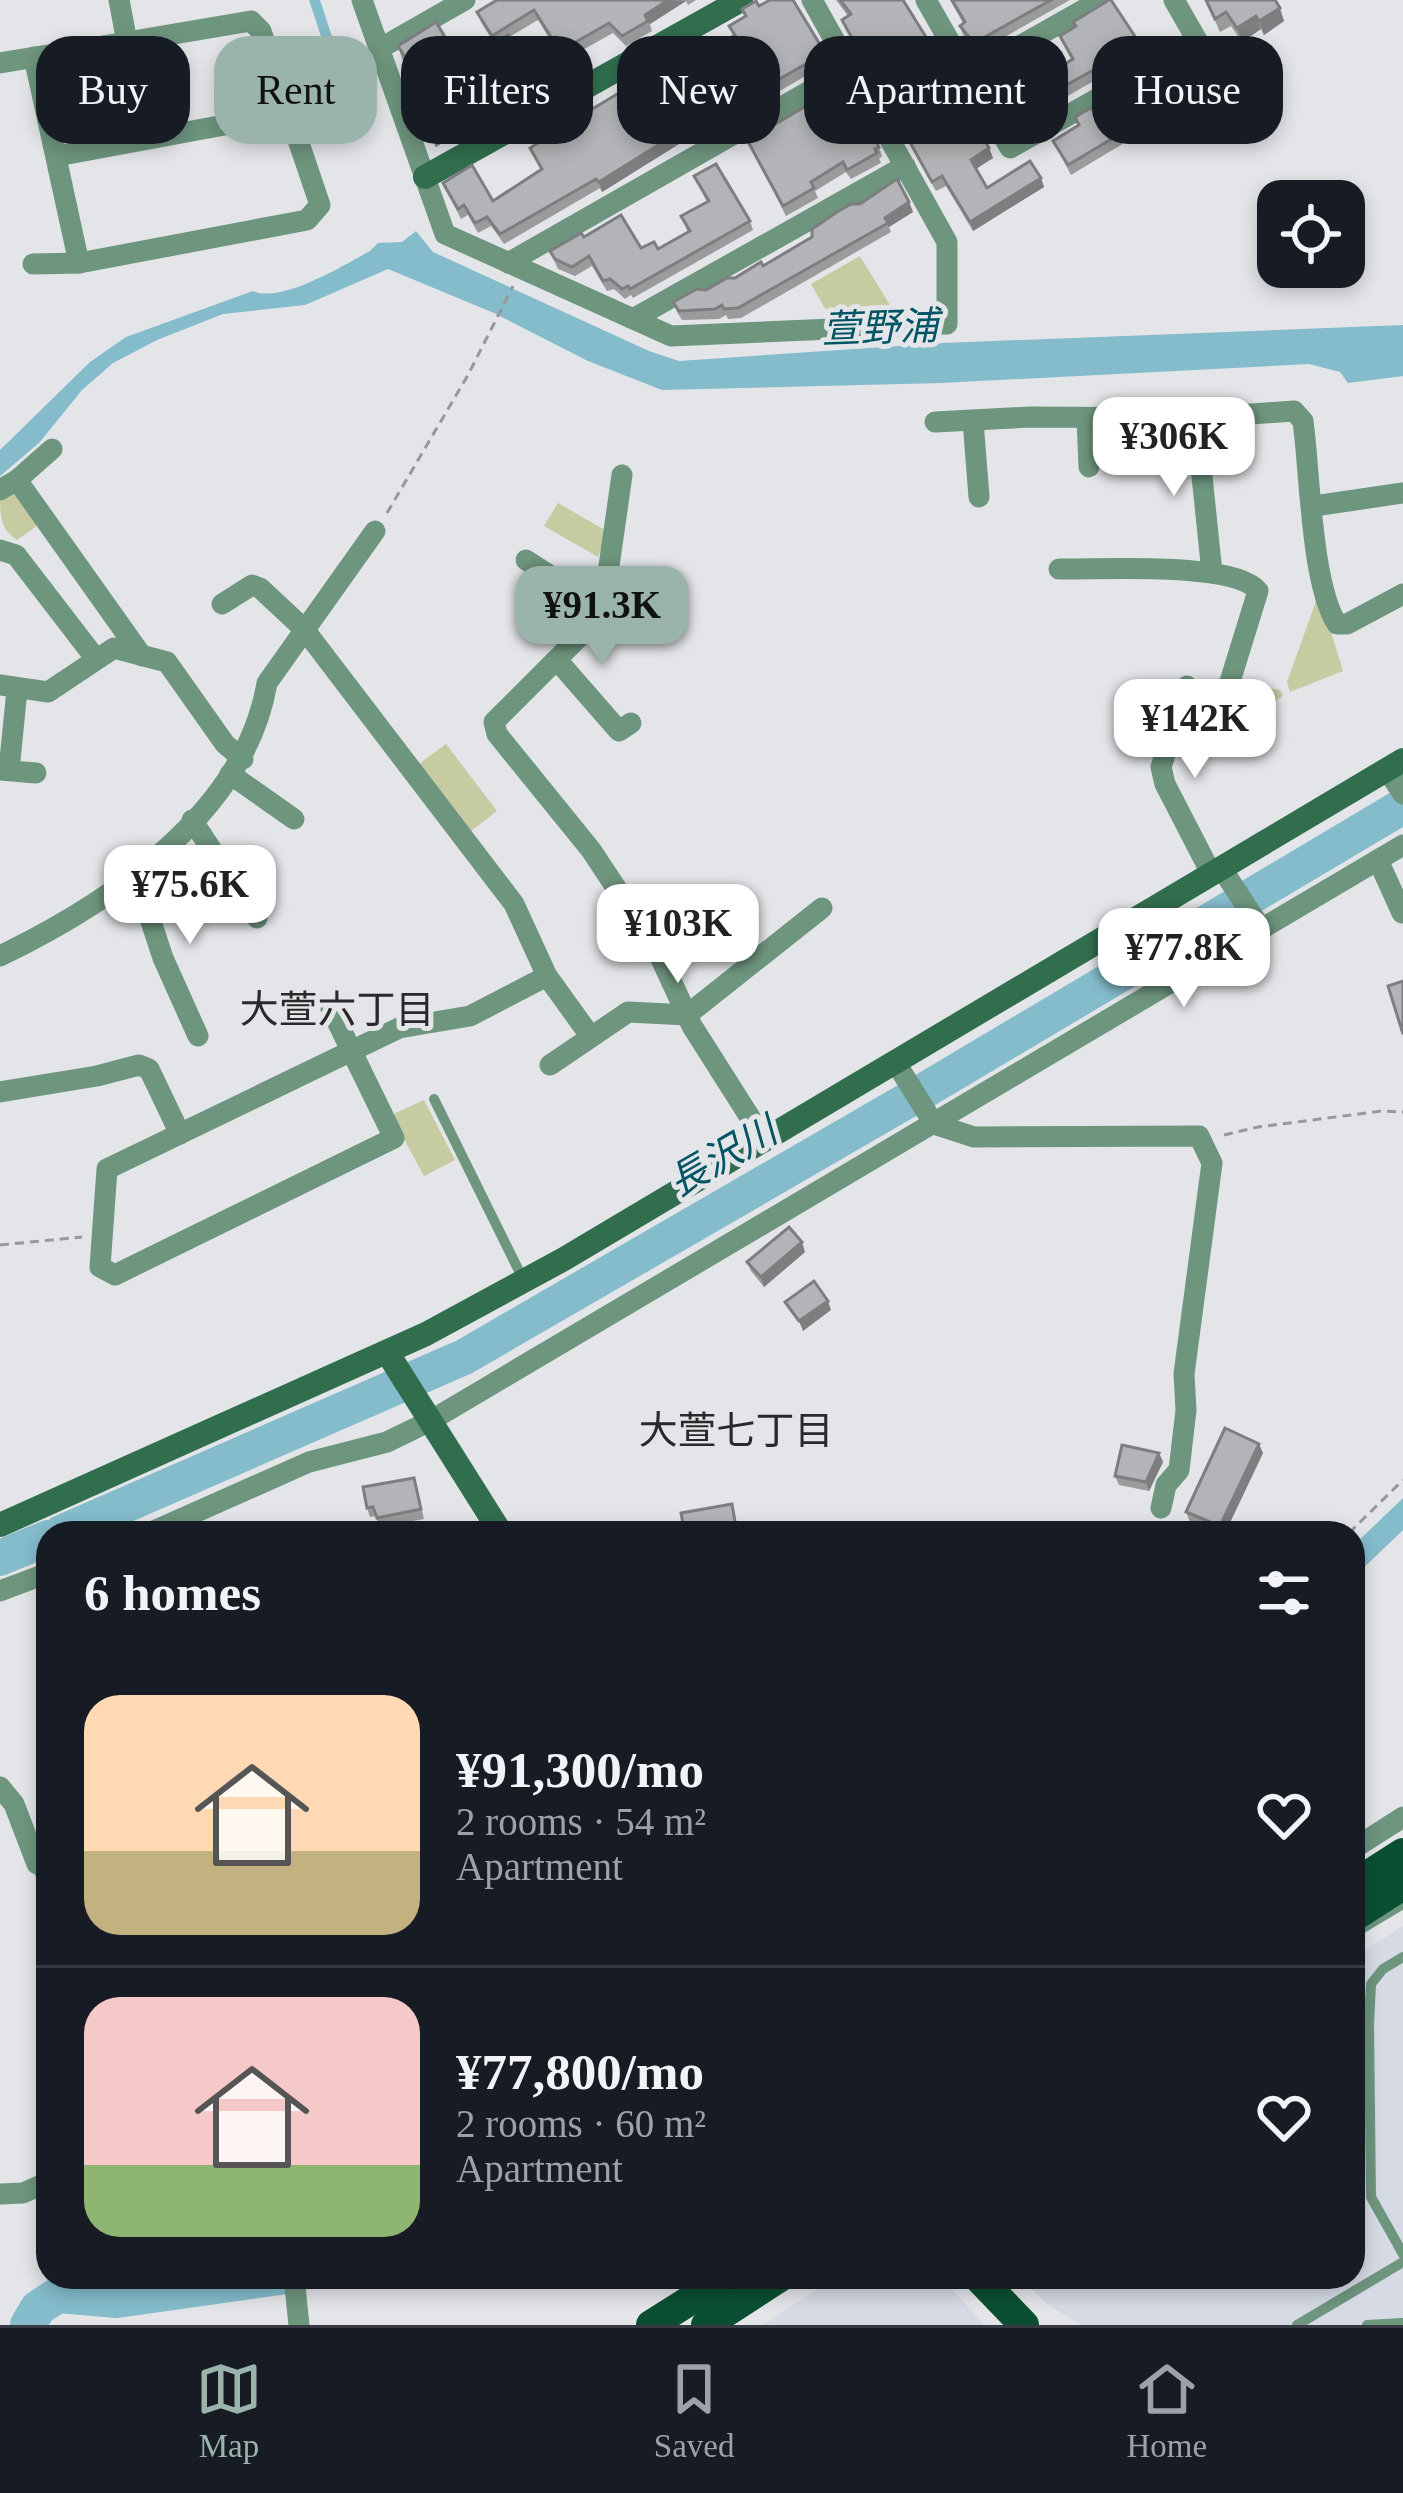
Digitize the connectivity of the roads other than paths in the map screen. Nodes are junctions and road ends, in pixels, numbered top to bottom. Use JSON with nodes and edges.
{"nodes":[{"id":1,"x":119,"y":0,"type":"edge"},
{"id":2,"x":362,"y":0,"type":"edge"},
{"id":3,"x":465,"y":0,"type":"edge"},
{"id":4,"x":741,"y":0,"type":"edge"},
{"id":5,"x":812,"y":0,"type":"edge"},
{"id":6,"x":926,"y":0,"type":"edge"},
{"id":7,"x":1101,"y":0,"type":"edge"},
{"id":8,"x":1174,"y":0,"type":"edge"},
{"id":9,"x":126,"y":36,"type":"edge"},
{"id":10,"x":162,"y":36,"type":"edge"},
{"id":11,"x":263,"y":36,"type":"edge"},
{"id":12,"x":832,"y":36,"type":"edge"},
{"id":13,"x":946,"y":36,"type":"edge"},
{"id":14,"x":1037,"y":36,"type":"edge"},
{"id":15,"x":379,"y":49,"type":"junction"},
{"id":16,"x":34,"y":57,"type":"joint"},
{"id":17,"x":0,"y":63,"type":"edge"},
{"id":18,"x":804,"y":96,"type":"edge"},
{"id":19,"x":1068,"y":115,"type":"edge"},
{"id":20,"x":214,"y":127,"type":"edge"},
{"id":21,"x":299,"y":144,"type":"edge"},
{"id":22,"x":893,"y":144,"type":"edge"},
{"id":23,"x":57,"y":156,"type":"junction"},
{"id":24,"x":905,"y":166,"type":"junction"},
{"id":25,"x":425,"y":177,"type":"junction"},
{"id":26,"x":79,"y":263,"type":"junction"},
{"id":27,"x":33,"y":264,"type":"dead end"},
{"id":28,"x":512,"y":272,"type":"junction"},
{"id":29,"x":633,"y":319,"type":"junction"},
{"id":30,"x":1087,"y":418,"type":"junction"},
{"id":31,"x":1196,"y":418,"type":"junction"},
{"id":32,"x":973,"y":421,"type":"junction"},
{"id":33,"x":935,"y":422,"type":"dead end"},
{"id":34,"x":52,"y":449,"type":"dead end"},
{"id":35,"x":1089,"y":467,"type":"dead end"},
{"id":36,"x":622,"y":475,"type":"dead end"},
{"id":37,"x":9,"y":485,"type":"edge"},
{"id":38,"x":1403,"y":493,"type":"edge"},
{"id":39,"x":979,"y":497,"type":"dead end"},
{"id":40,"x":1314,"y":506,"type":"junction"},
{"id":41,"x":375,"y":531,"type":"road end"},
{"id":42,"x":0,"y":550,"type":"edge"},
{"id":43,"x":526,"y":560,"type":"dead end"},
{"id":44,"x":1059,"y":569,"type":"dead end"},
{"id":45,"x":1212,"y":573,"type":"junction"},
{"id":46,"x":1403,"y":594,"type":"edge"},
{"id":47,"x":222,"y":604,"type":"dead end"},
{"id":48,"x":596,"y":605,"type":"junction"},
{"id":49,"x":304,"y":629,"type":"junction"},
{"id":50,"x":142,"y":656,"type":"junction"},
{"id":51,"x":96,"y":659,"type":"junction"},
{"id":52,"x":557,"y":660,"type":"junction"},
{"id":53,"x":8,"y":687,"type":"edge"},
{"id":54,"x":631,"y":723,"type":"dead end"},
{"id":55,"x":236,"y":767,"type":"junction"},
{"id":56,"x":5,"y":770,"type":"edge"},
{"id":57,"x":36,"y":772,"type":"dead end"},
{"id":58,"x":1396,"y":776,"type":"edge"},
{"id":59,"x":294,"y":819,"type":"dead end"},
{"id":60,"x":192,"y":820,"type":"junction"},
{"id":61,"x":1403,"y":844,"type":"edge"},
{"id":62,"x":1378,"y":860,"type":"junction"},
{"id":63,"x":1220,"y":874,"type":"junction"},
{"id":64,"x":136,"y":876,"type":"junction"},
{"id":65,"x":822,"y":908,"type":"dead end"},
{"id":66,"x":1402,"y":913,"type":"edge"},
{"id":67,"x":257,"y":918,"type":"dead end"},
{"id":68,"x":1259,"y":927,"type":"junction"},
{"id":69,"x":0,"y":956,"type":"edge"},
{"id":70,"x":547,"y":976,"type":"junction"},
{"id":71,"x":331,"y":1010,"type":"dead end"},
{"id":72,"x":687,"y":1015,"type":"junction"},
{"id":73,"x":198,"y":1036,"type":"dead end"},
{"id":74,"x":591,"y":1037,"type":"junction"},
{"id":75,"x":351,"y":1050,"type":"junction"},
{"id":76,"x":550,"y":1065,"type":"dead end"},
{"id":77,"x":899,"y":1068,"type":"junction"},
{"id":78,"x":0,"y":1092,"type":"edge"},
{"id":79,"x":434,"y":1100,"type":"dead end"},
{"id":80,"x":932,"y":1121,"type":"junction"},
{"id":81,"x":180,"y":1134,"type":"junction"},
{"id":82,"x":765,"y":1141,"type":"junction"},
{"id":83,"x":524,"y":1281,"type":"junction"},
{"id":84,"x":390,"y":1358,"type":"junction"},
{"id":85,"x":427,"y":1416,"type":"junction"},
{"id":86,"x":1162,"y":1508,"type":"dead end"},
{"id":87,"x":176,"y":1521,"type":"edge"},
{"id":88,"x":494,"y":1521,"type":"edge"},
{"id":89,"x":0,"y":1525,"type":"edge"},
{"id":90,"x":36,"y":1578,"type":"edge"},
{"id":91,"x":0,"y":1591,"type":"edge"},
{"id":92,"x":0,"y":1787,"type":"edge"},
{"id":93,"x":1403,"y":1817,"type":"edge"},
{"id":94,"x":1365,"y":1841,"type":"edge"},
{"id":95,"x":36,"y":1849,"type":"edge"},
{"id":96,"x":1403,"y":1853,"type":"edge"},
{"id":97,"x":1365,"y":1877,"type":"edge"},
{"id":98,"x":1403,"y":1885,"type":"edge"},
{"id":99,"x":1403,"y":1904,"type":"edge"},
{"id":100,"x":1365,"y":1909,"type":"edge"},
{"id":101,"x":1365,"y":1927,"type":"edge"},
{"id":102,"x":1403,"y":1957,"type":"edge"},
{"id":103,"x":36,"y":2187,"type":"edge"},
{"id":104,"x":0,"y":2194,"type":"edge"},
{"id":105,"x":1403,"y":2258,"type":"edge"},
{"id":106,"x":1365,"y":2282,"type":"edge"},
{"id":107,"x":296,"y":2289,"type":"edge"},
{"id":108,"x":702,"y":2289,"type":"edge"},
{"id":109,"x":762,"y":2289,"type":"edge"},
{"id":110,"x":990,"y":2289,"type":"edge"},
{"id":111,"x":1354,"y":2289,"type":"edge"},
{"id":112,"x":1403,"y":2324,"type":"edge"},
{"id":113,"x":299,"y":2325,"type":"edge"},
{"id":114,"x":651,"y":2325,"type":"edge"},
{"id":115,"x":706,"y":2325,"type":"edge"},
{"id":116,"x":1024,"y":2325,"type":"edge"},
{"id":117,"x":1297,"y":2325,"type":"edge"},
{"id":118,"x":1367,"y":2325,"type":"edge"}],
"edges":[{"from":1,"to":9,"type":"street"},
{"from":2,"to":15,"type":"street"},
{"from":3,"to":15,"type":"street"},
{"from":4,"to":25,"type":"street"},
{"from":5,"to":12,"type":"street"},
{"from":6,"to":13,"type":"street"},
{"from":7,"to":14,"type":"street"},
{"from":8,"to":19,"type":"street"},
{"from":10,"to":11,"type":"street"},
{"from":15,"to":25,"type":"street"},
{"from":16,"to":17,"type":"street"},
{"from":16,"to":23,"type":"street"},
{"from":18,"to":28,"type":"street"},
{"from":20,"to":23,"type":"street"},
{"from":21,"to":26,"type":"street"},
{"from":22,"to":24,"type":"street"},
{"from":23,"to":26,"type":"street"},
{"from":24,"to":29,"type":"street"},
{"from":24,"to":29,"type":"street"},
{"from":25,"to":28,"type":"street"},
{"from":26,"to":27,"type":"street"},
{"from":28,"to":29,"type":"street"},
{"from":30,"to":31,"type":"street"},
{"from":30,"to":32,"type":"street"},
{"from":30,"to":35,"type":"street"},
{"from":31,"to":40,"type":"street"},
{"from":31,"to":45,"type":"street"},
{"from":32,"to":33,"type":"street"},
{"from":32,"to":39,"type":"street"},
{"from":34,"to":37,"type":"street"},
{"from":36,"to":48,"type":"street"},
{"from":37,"to":50,"type":"street"},
{"from":38,"to":40,"type":"street"},
{"from":40,"to":46,"type":"street"},
{"from":41,"to":49,"type":"street"},
{"from":42,"to":51,"type":"street"},
{"from":43,"to":48,"type":"street"},
{"from":44,"to":45,"type":"street"},
{"from":45,"to":63,"type":"street"},
{"from":47,"to":49,"type":"street"},
{"from":48,"to":52,"type":"street"},
{"from":49,"to":55,"type":"street"},
{"from":49,"to":70,"type":"street"},
{"from":50,"to":51,"type":"street"},
{"from":50,"to":55,"type":"street"},
{"from":51,"to":53,"type":"street"},
{"from":52,"to":54,"type":"street"},
{"from":52,"to":72,"type":"street"},
{"from":53,"to":56,"type":"street"},
{"from":55,"to":59,"type":"street"},
{"from":55,"to":60,"type":"street"},
{"from":56,"to":57,"type":"street"},
{"from":58,"to":63,"type":"street"},
{"from":60,"to":64,"type":"street"},
{"from":60,"to":67,"type":"street"},
{"from":61,"to":62,"type":"street"},
{"from":62,"to":66,"type":"street"},
{"from":62,"to":68,"type":"street"},
{"from":63,"to":68,"type":"street"},
{"from":63,"to":77,"type":"street"},
{"from":64,"to":69,"type":"street"},
{"from":64,"to":73,"type":"street"},
{"from":65,"to":72,"type":"street"},
{"from":68,"to":80,"type":"street"},
{"from":70,"to":74,"type":"street"},
{"from":70,"to":75,"type":"street"},
{"from":71,"to":75,"type":"street"},
{"from":72,"to":74,"type":"street"},
{"from":72,"to":82,"type":"street"},
{"from":74,"to":76,"type":"street"},
{"from":75,"to":81,"type":"street"},
{"from":75,"to":81,"type":"street"},
{"from":77,"to":80,"type":"street"},
{"from":77,"to":82,"type":"street"},
{"from":78,"to":81,"type":"street"},
{"from":79,"to":83,"type":"lane"},
{"from":80,"to":85,"type":"street"},
{"from":80,"to":86,"type":"street"},
{"from":82,"to":83,"type":"street"},
{"from":83,"to":84,"type":"street"},
{"from":84,"to":85,"type":"street"},
{"from":84,"to":89,"type":"street"},
{"from":85,"to":87,"type":"street"},
{"from":85,"to":88,"type":"street"},
{"from":90,"to":91,"type":"street"},
{"from":92,"to":95,"type":"street"},
{"from":93,"to":94,"type":"street"},
{"from":96,"to":97,"type":"main road"},
{"from":98,"to":100,"type":"main road"},
{"from":99,"to":101,"type":"lane"},
{"from":102,"to":105,"type":"lane"},
{"from":103,"to":104,"type":"street"},
{"from":105,"to":106,"type":"lane"},
{"from":107,"to":113,"type":"street"},
{"from":108,"to":114,"type":"main road"},
{"from":109,"to":115,"type":"main road"},
{"from":110,"to":116,"type":"main road"},
{"from":111,"to":117,"type":"lane"},
{"from":112,"to":118,"type":"lane"}]}
